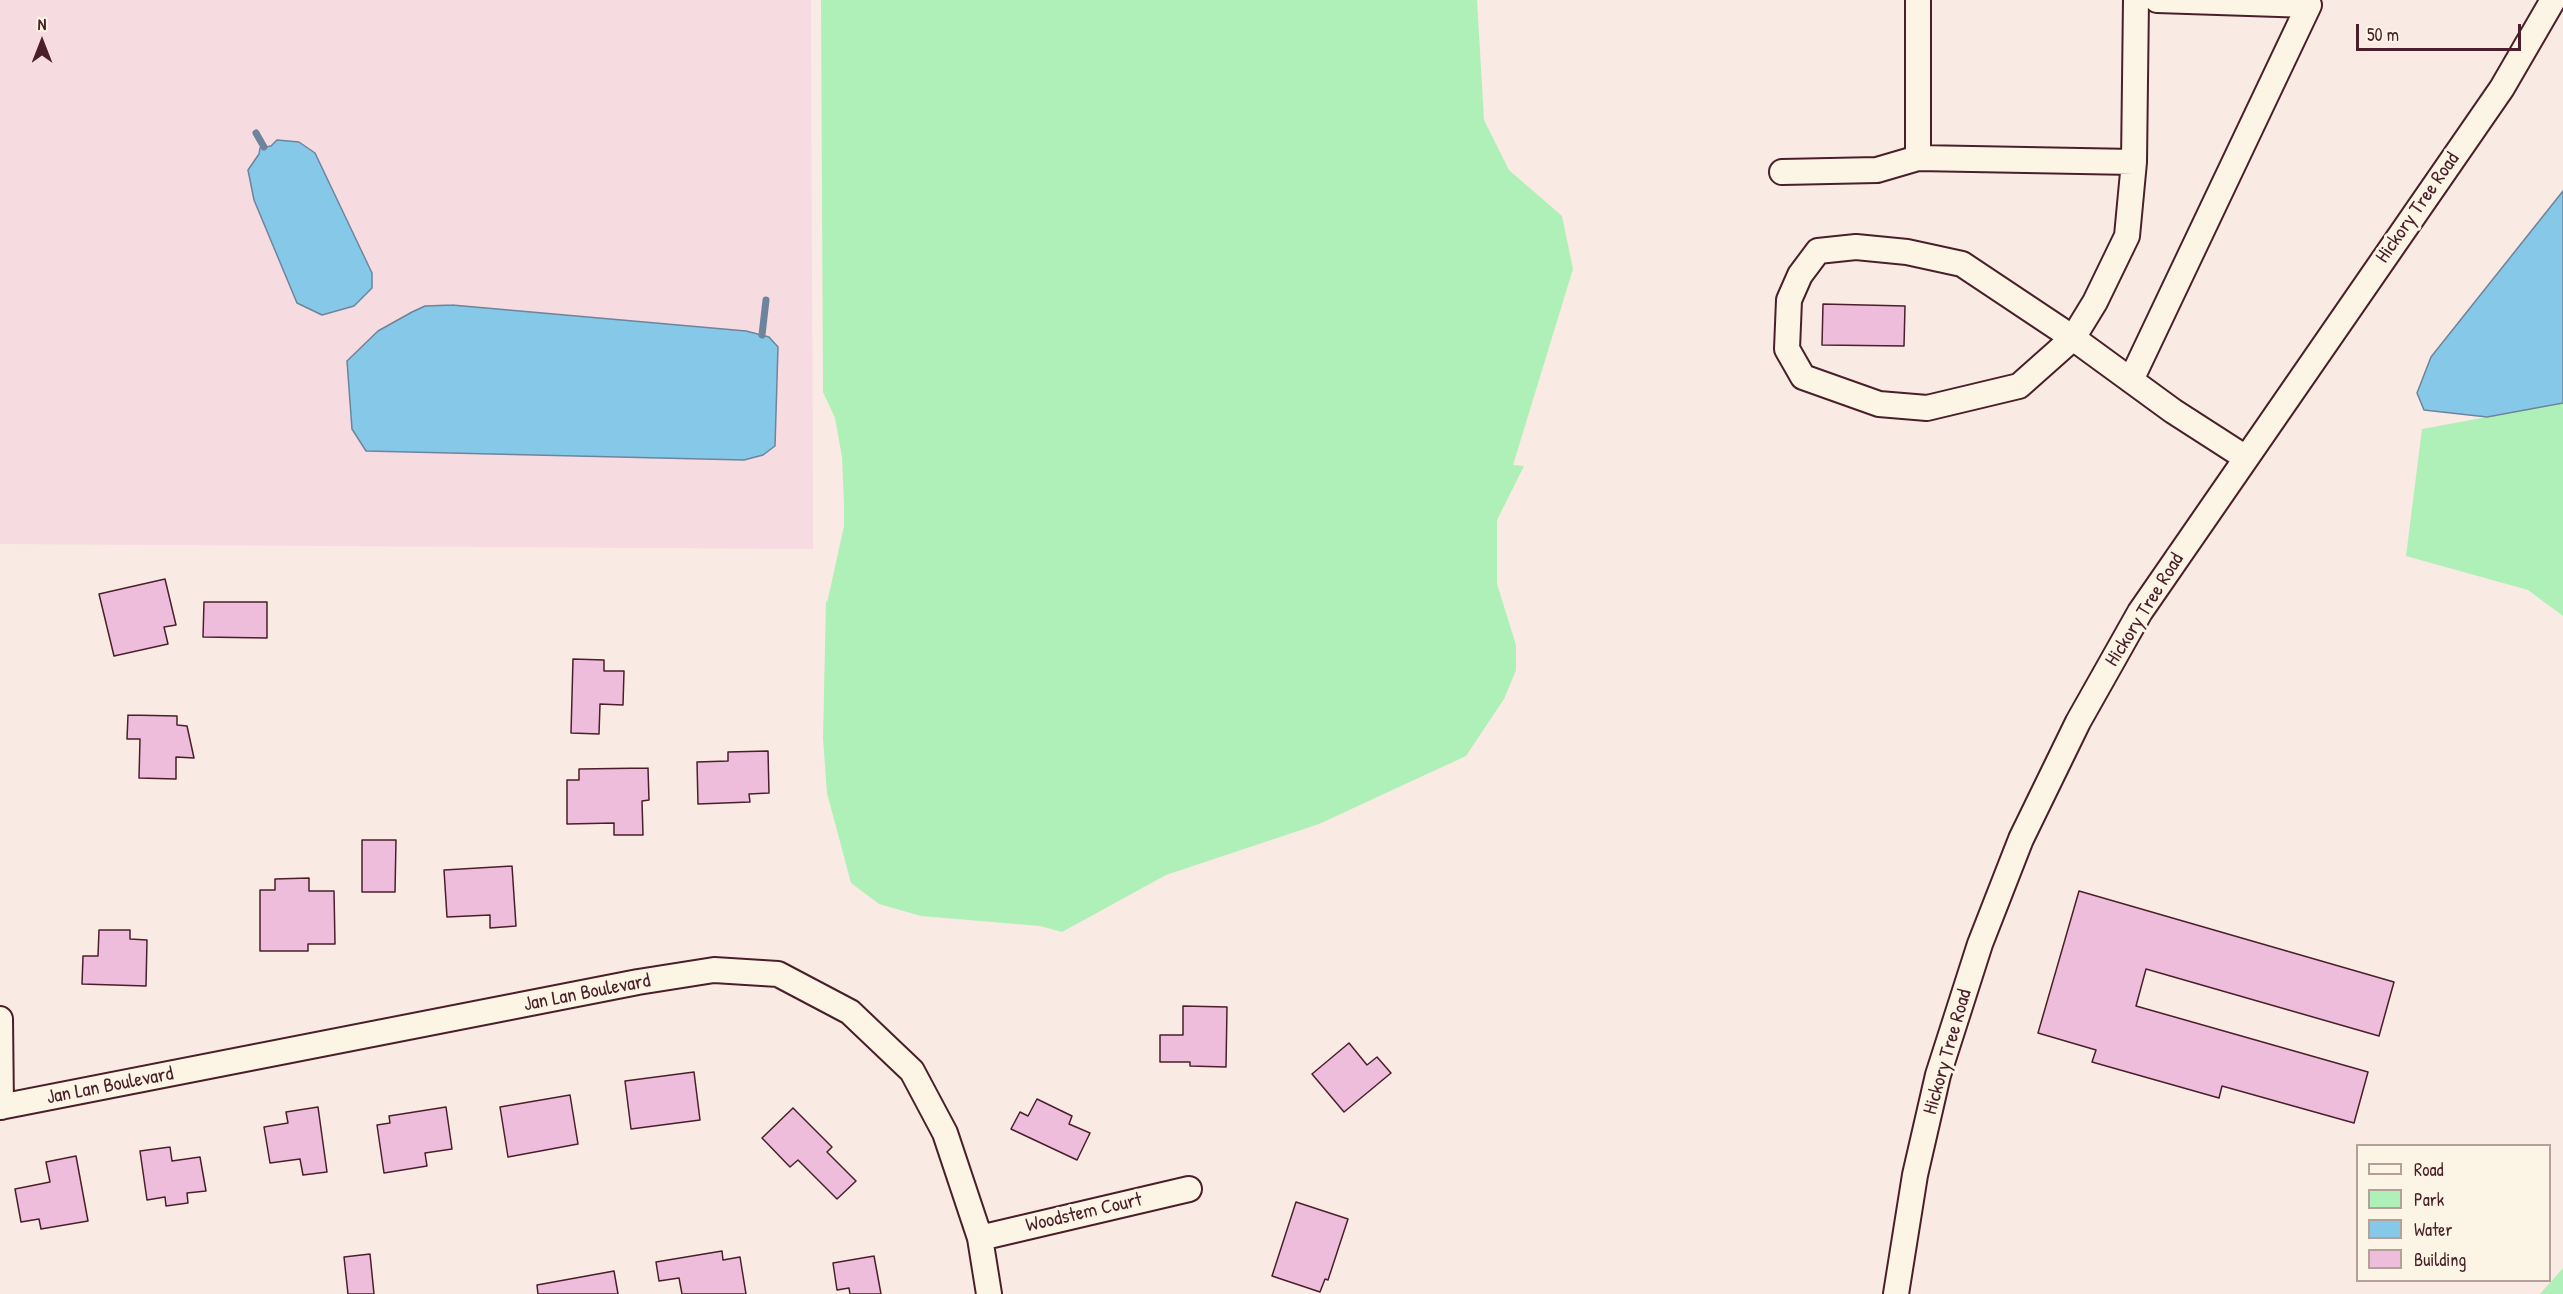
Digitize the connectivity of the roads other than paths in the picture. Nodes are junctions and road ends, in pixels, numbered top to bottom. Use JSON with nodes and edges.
{"nodes":[{"id":1,"x":1918,"y":0,"type":"edge"},
{"id":2,"x":2136,"y":0,"type":"edge"},
{"id":3,"x":2157,"y":0,"type":"edge"},
{"id":4,"x":2553,"y":0,"type":"edge"},
{"id":5,"x":1918,"y":158,"type":"junction"},
{"id":6,"x":2134,"y":162,"type":"junction"},
{"id":7,"x":1782,"y":172,"type":"dead end"},
{"id":8,"x":2073,"y":338,"type":"junction"},
{"id":9,"x":2131,"y":381,"type":"junction"},
{"id":10,"x":2246,"y":458,"type":"junction"},
{"id":11,"x":0,"y":1019,"type":"edge"},
{"id":12,"x":0,"y":1107,"type":"edge"},
{"id":13,"x":1189,"y":1189,"type":"dead end"},
{"id":14,"x":980,"y":1238,"type":"junction"},
{"id":15,"x":989,"y":1294,"type":"edge"},
{"id":16,"x":1896,"y":1294,"type":"edge"}],
"edges":[{"from":1,"to":5,"type":"street"},
{"from":2,"to":6,"type":"street"},
{"from":3,"to":9,"type":"street"},
{"from":4,"to":10,"type":"street","name":"Hickory Tree Road"},
{"from":5,"to":6,"type":"street"},
{"from":5,"to":7,"type":"street"},
{"from":6,"to":8,"type":"street"},
{"from":8,"to":8,"type":"street"},
{"from":8,"to":9,"type":"street"},
{"from":9,"to":10,"type":"street"},
{"from":10,"to":16,"type":"street","name":"Hickory Tree Road"},
{"from":11,"to":12,"type":"street"},
{"from":12,"to":14,"type":"street","name":"Jan Lan Boulevard"},
{"from":13,"to":14,"type":"street","name":"Woodstem Court"},
{"from":14,"to":15,"type":"street","name":"Jan Lan Boulevard"}]}
